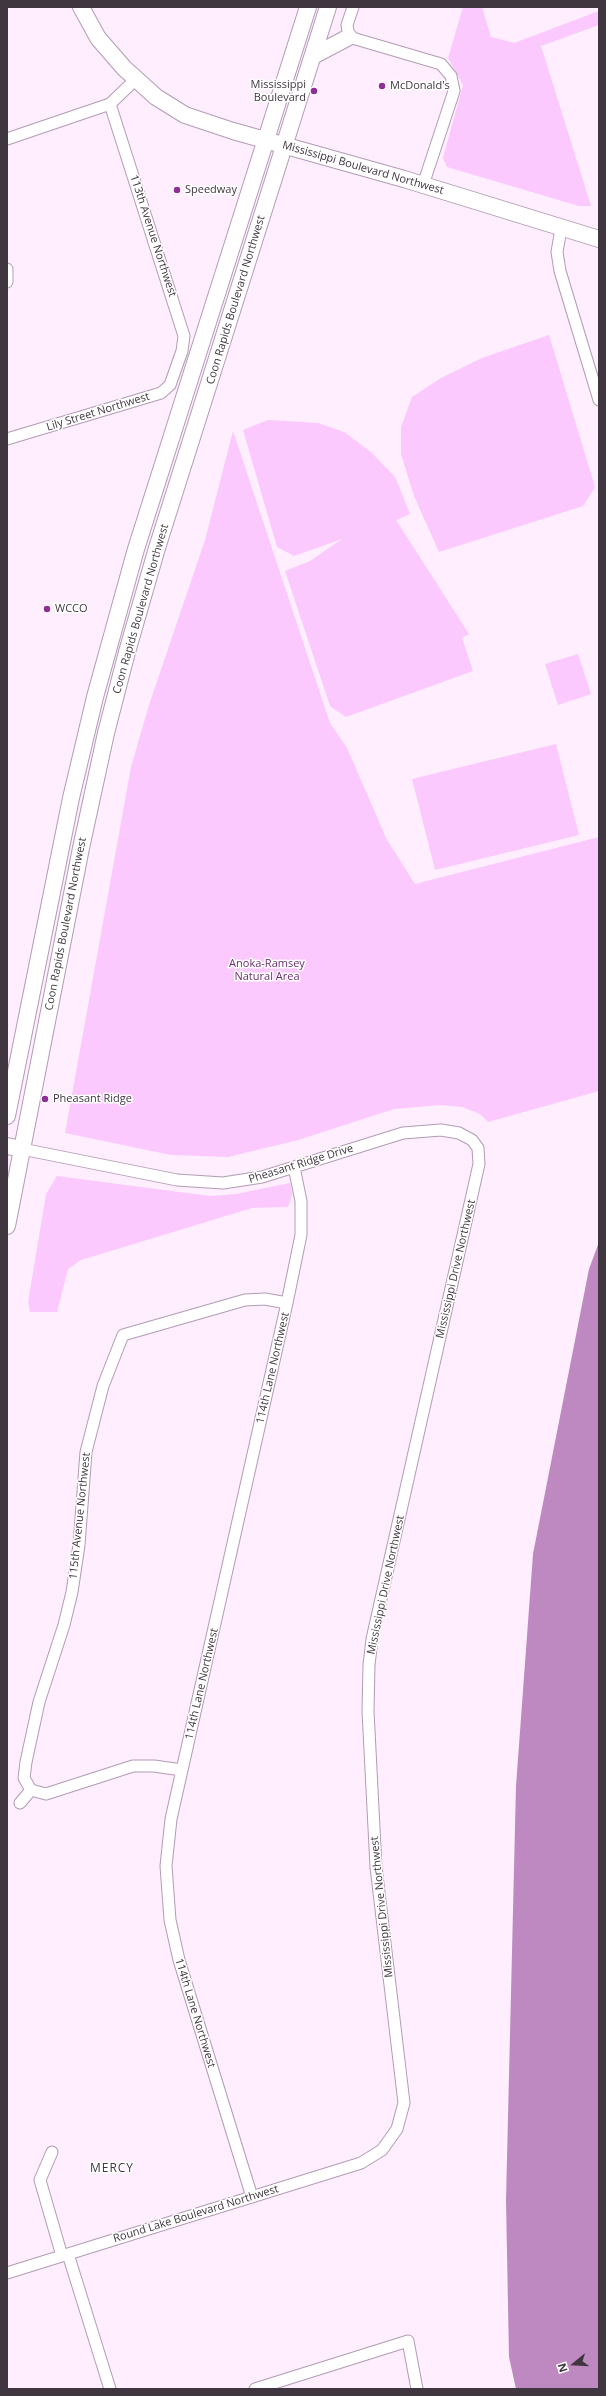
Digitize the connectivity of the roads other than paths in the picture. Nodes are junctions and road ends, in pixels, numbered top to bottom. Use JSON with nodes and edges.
{"nodes":[{"id":1,"x":81,"y":7,"type":"edge"},
{"id":2,"x":308,"y":7,"type":"edge"},
{"id":3,"x":328,"y":7,"type":"edge"},
{"id":4,"x":353,"y":7,"type":"edge"},
{"id":5,"x":349,"y":37,"type":"junction"},
{"id":6,"x":313,"y":56,"type":"junction"},
{"id":7,"x":135,"y":80,"type":"junction"},
{"id":8,"x":110,"y":104,"type":"junction"},
{"id":9,"x":7,"y":139,"type":"edge"},
{"id":10,"x":266,"y":140,"type":"junction"},
{"id":11,"x":285,"y":145,"type":"junction"},
{"id":12,"x":423,"y":185,"type":"junction"},
{"id":13,"x":561,"y":229,"type":"junction"},
{"id":14,"x":599,"y":239,"type":"edge"},
{"id":15,"x":7,"y":269,"type":"edge"},
{"id":16,"x":7,"y":282,"type":"edge"},
{"id":17,"x":176,"y":369,"type":"joint"},
{"id":18,"x":599,"y":400,"type":"edge"},
{"id":19,"x":7,"y":439,"type":"edge"},
{"id":20,"x":7,"y":1116,"type":"edge"},
{"id":21,"x":14,"y":1148,"type":"edge"},
{"id":22,"x":479,"y":1164,"type":"joint"},
{"id":23,"x":294,"y":1167,"type":"junction"},
{"id":24,"x":7,"y":1226,"type":"edge"},
{"id":25,"x":288,"y":1303,"type":"junction"},
{"id":26,"x":182,"y":1770,"type":"junction"},
{"id":27,"x":31,"y":1790,"type":"junction"},
{"id":28,"x":20,"y":1803,"type":"dead end"},
{"id":29,"x":382,"y":2150,"type":"joint"},
{"id":30,"x":52,"y":2152,"type":"dead end"},
{"id":31,"x":252,"y":2197,"type":"junction"},
{"id":32,"x":65,"y":2255,"type":"junction"},
{"id":33,"x":7,"y":2273,"type":"edge"},
{"id":34,"x":110,"y":2389,"type":"edge"},
{"id":35,"x":255,"y":2389,"type":"edge"},
{"id":36,"x":416,"y":2389,"type":"edge"}],
"edges":[{"from":1,"to":7,"type":"main road","name":"Mississippi Boulevard Northwest"},
{"from":2,"to":10,"type":"main road","name":"Coon Rapids Boulevard Northwest"},
{"from":3,"to":6,"type":"main road","name":"Coon Rapids Boulevard Northwest"},
{"from":4,"to":5,"type":"street"},
{"from":5,"to":6,"type":"main road"},
{"from":5,"to":12,"type":"street"},
{"from":6,"to":11,"type":"main road","name":"Coon Rapids Boulevard Northwest"},
{"from":7,"to":8,"type":"street"},
{"from":7,"to":10,"type":"main road","name":"Mississippi Boulevard Northwest"},
{"from":8,"to":9,"type":"street"},
{"from":8,"to":17,"type":"street","name":"113th Avenue Northwest"},
{"from":10,"to":11,"type":"main road","name":"Mississippi Boulevard Northwest"},
{"from":10,"to":20,"type":"main road","name":"Coon Rapids Boulevard Northwest"},
{"from":11,"to":12,"type":"main road","name":"Mississippi Boulevard Northwest"},
{"from":11,"to":21,"type":"main road","name":"Coon Rapids Boulevard Northwest"},
{"from":12,"to":13,"type":"main road","name":"Mississippi Boulevard Northwest"},
{"from":13,"to":14,"type":"main road","name":"Mississippi Boulevard Northwest"},
{"from":13,"to":18,"type":"street"},
{"from":15,"to":16,"type":"street"},
{"from":17,"to":19,"type":"street","name":"Lily Street Northwest"},
{"from":21,"to":23,"type":"street","name":"Pheasant Ridge Drive"},
{"from":21,"to":24,"type":"main road","name":"Coon Rapids Boulevard Northwest"},
{"from":22,"to":23,"type":"street","name":"Pheasant Ridge Drive"},
{"from":22,"to":29,"type":"street","name":"Mississippi Drive Northwest"},
{"from":23,"to":25,"type":"street","name":"114th Lane Northwest"},
{"from":25,"to":26,"type":"street","name":"114th Lane Northwest"},
{"from":25,"to":27,"type":"street","name":"115th Avenue Northwest"},
{"from":26,"to":27,"type":"street"},
{"from":26,"to":31,"type":"street","name":"114th Lane Northwest"},
{"from":27,"to":28,"type":"street"},
{"from":29,"to":31,"type":"street","name":"Round Lake Boulevard Northwest"},
{"from":30,"to":32,"type":"street"},
{"from":31,"to":32,"type":"street","name":"Round Lake Boulevard Northwest"},
{"from":32,"to":33,"type":"street","name":"Round Lake Boulevard Northwest"},
{"from":32,"to":34,"type":"street"},
{"from":35,"to":36,"type":"street"}]}
